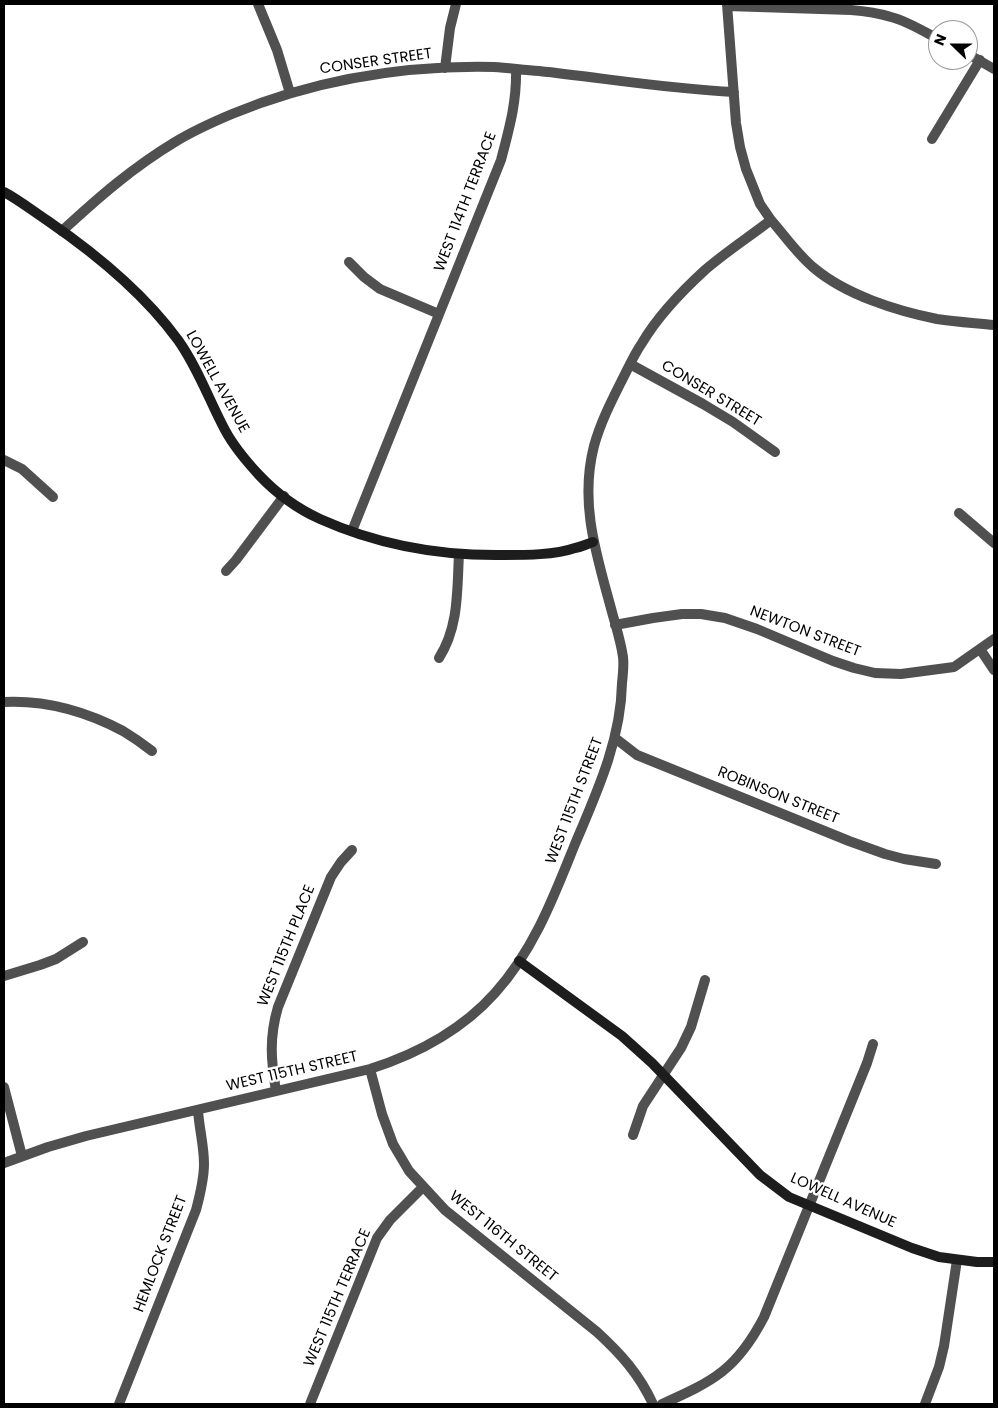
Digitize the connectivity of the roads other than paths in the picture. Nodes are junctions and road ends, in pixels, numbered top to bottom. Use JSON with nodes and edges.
{"nodes":[{"id":1,"x":258,"y":4,"type":"edge"},
{"id":2,"x":456,"y":4,"type":"edge"},
{"id":3,"x":727,"y":5,"type":"edge"},
{"id":4,"x":928,"y":34,"type":"edge"},
{"id":5,"x":980,"y":60,"type":"joint"},
{"id":6,"x":445,"y":68,"type":"junction"},
{"id":7,"x":516,"y":69,"type":"junction"},
{"id":8,"x":994,"y":69,"type":"edge"},
{"id":9,"x":734,"y":92,"type":"junction"},
{"id":10,"x":290,"y":93,"type":"junction"},
{"id":11,"x":932,"y":140,"type":"dead end"},
{"id":12,"x":4,"y":192,"type":"edge"},
{"id":13,"x":771,"y":220,"type":"junction"},
{"id":14,"x":62,"y":230,"type":"junction"},
{"id":15,"x":348,"y":262,"type":"dead end"},
{"id":16,"x":439,"y":314,"type":"junction"},
{"id":17,"x":994,"y":325,"type":"edge"},
{"id":18,"x":630,"y":364,"type":"junction"},
{"id":19,"x":775,"y":452,"type":"dead end"},
{"id":20,"x":4,"y":460,"type":"edge"},
{"id":21,"x":284,"y":496,"type":"junction"},
{"id":22,"x":53,"y":497,"type":"dead end"},
{"id":23,"x":959,"y":513,"type":"dead end"},
{"id":24,"x":352,"y":532,"type":"junction"},
{"id":25,"x":593,"y":542,"type":"junction"},
{"id":26,"x":994,"y":544,"type":"edge"},
{"id":27,"x":460,"y":554,"type":"junction"},
{"id":28,"x":226,"y":571,"type":"dead end"},
{"id":29,"x":615,"y":625,"type":"junction"},
{"id":30,"x":994,"y":639,"type":"edge"},
{"id":31,"x":980,"y":649,"type":"junction"},
{"id":32,"x":439,"y":658,"type":"dead end"},
{"id":33,"x":994,"y":670,"type":"edge"},
{"id":34,"x":4,"y":702,"type":"edge"},
{"id":35,"x":615,"y":738,"type":"junction"},
{"id":36,"x":152,"y":751,"type":"dead end"},
{"id":37,"x":352,"y":850,"type":"dead end"},
{"id":38,"x":936,"y":864,"type":"dead end"},
{"id":39,"x":82,"y":942,"type":"dead end"},
{"id":40,"x":520,"y":961,"type":"junction"},
{"id":41,"x":4,"y":976,"type":"edge"},
{"id":42,"x":705,"y":980,"type":"dead end"},
{"id":43,"x":874,"y":1044,"type":"dead end"},
{"id":44,"x":370,"y":1069,"type":"junction"},
{"id":45,"x":663,"y":1076,"type":"junction"},
{"id":46,"x":4,"y":1087,"type":"edge"},
{"id":47,"x":276,"y":1091,"type":"junction"},
{"id":48,"x":198,"y":1110,"type":"junction"},
{"id":49,"x":633,"y":1135,"type":"dead end"},
{"id":50,"x":22,"y":1156,"type":"junction"},
{"id":51,"x":4,"y":1163,"type":"edge"},
{"id":52,"x":423,"y":1187,"type":"junction"},
{"id":53,"x":809,"y":1206,"type":"junction"},
{"id":54,"x":957,"y":1260,"type":"junction"},
{"id":55,"x":994,"y":1262,"type":"edge"},
{"id":56,"x":119,"y":1404,"type":"edge"},
{"id":57,"x":310,"y":1404,"type":"edge"},
{"id":58,"x":653,"y":1404,"type":"edge"},
{"id":59,"x":662,"y":1404,"type":"edge"},
{"id":60,"x":925,"y":1404,"type":"edge"}],
"edges":[{"from":1,"to":10,"type":"street"},
{"from":2,"to":6,"type":"street"},
{"from":3,"to":4,"type":"street"},
{"from":3,"to":9,"type":"street"},
{"from":5,"to":8,"type":"street"},
{"from":5,"to":11,"type":"street"},
{"from":6,"to":7,"type":"street","name":"CONSER STREET"},
{"from":6,"to":10,"type":"street","name":"CONSER STREET"},
{"from":7,"to":9,"type":"street","name":"CONSER STREET"},
{"from":7,"to":16,"type":"street","name":"WEST 114TH TERRACE"},
{"from":9,"to":13,"type":"street"},
{"from":10,"to":14,"type":"street","name":"CONSER STREET"},
{"from":12,"to":14,"type":"street","name":"LOWELL AVENUE"},
{"from":13,"to":17,"type":"street"},
{"from":13,"to":18,"type":"street","name":"WEST 115TH STREET"},
{"from":14,"to":21,"type":"street","name":"LOWELL AVENUE"},
{"from":15,"to":16,"type":"street"},
{"from":16,"to":24,"type":"street","name":"WEST 114TH TERRACE"},
{"from":18,"to":19,"type":"street","name":"CONSER STREET"},
{"from":18,"to":25,"type":"street","name":"WEST 115TH STREET"},
{"from":20,"to":22,"type":"street"},
{"from":21,"to":24,"type":"street","name":"LOWELL AVENUE"},
{"from":21,"to":28,"type":"street"},
{"from":23,"to":26,"type":"street"},
{"from":24,"to":27,"type":"street","name":"LOWELL AVENUE"},
{"from":25,"to":27,"type":"street","name":"LOWELL AVENUE"},
{"from":25,"to":29,"type":"street","name":"WEST 115TH STREET"},
{"from":27,"to":32,"type":"street"},
{"from":29,"to":31,"type":"street","name":"NEWTON STREET"},
{"from":29,"to":35,"type":"street","name":"WEST 115TH STREET"},
{"from":30,"to":31,"type":"street","name":"NEWTON STREET"},
{"from":31,"to":33,"type":"street"},
{"from":34,"to":36,"type":"street"},
{"from":35,"to":38,"type":"street","name":"ROBINSON STREET"},
{"from":35,"to":40,"type":"street","name":"WEST 115TH STREET"},
{"from":37,"to":47,"type":"street","name":"WEST 115TH PLACE"},
{"from":39,"to":41,"type":"street"},
{"from":40,"to":44,"type":"street","name":"WEST 115TH STREET"},
{"from":40,"to":45,"type":"street","name":"LOWELL AVENUE"},
{"from":42,"to":45,"type":"street"},
{"from":43,"to":53,"type":"street"},
{"from":44,"to":47,"type":"street","name":"WEST 115TH STREET"},
{"from":44,"to":52,"type":"street","name":"WEST 116TH STREET"},
{"from":45,"to":49,"type":"street"},
{"from":45,"to":53,"type":"street","name":"LOWELL AVENUE"},
{"from":46,"to":50,"type":"street"},
{"from":47,"to":48,"type":"street","name":"WEST 115TH STREET"},
{"from":48,"to":50,"type":"street","name":"WEST 115TH STREET"},
{"from":48,"to":56,"type":"street","name":"HEMLOCK STREET"},
{"from":50,"to":51,"type":"street","name":"WEST 115TH STREET"},
{"from":52,"to":57,"type":"street","name":"WEST 115TH TERRACE"},
{"from":52,"to":58,"type":"street","name":"WEST 116TH STREET"},
{"from":53,"to":54,"type":"street","name":"LOWELL AVENUE"},
{"from":53,"to":59,"type":"street"},
{"from":54,"to":55,"type":"street","name":"LOWELL AVENUE"},
{"from":54,"to":60,"type":"street"}]}
